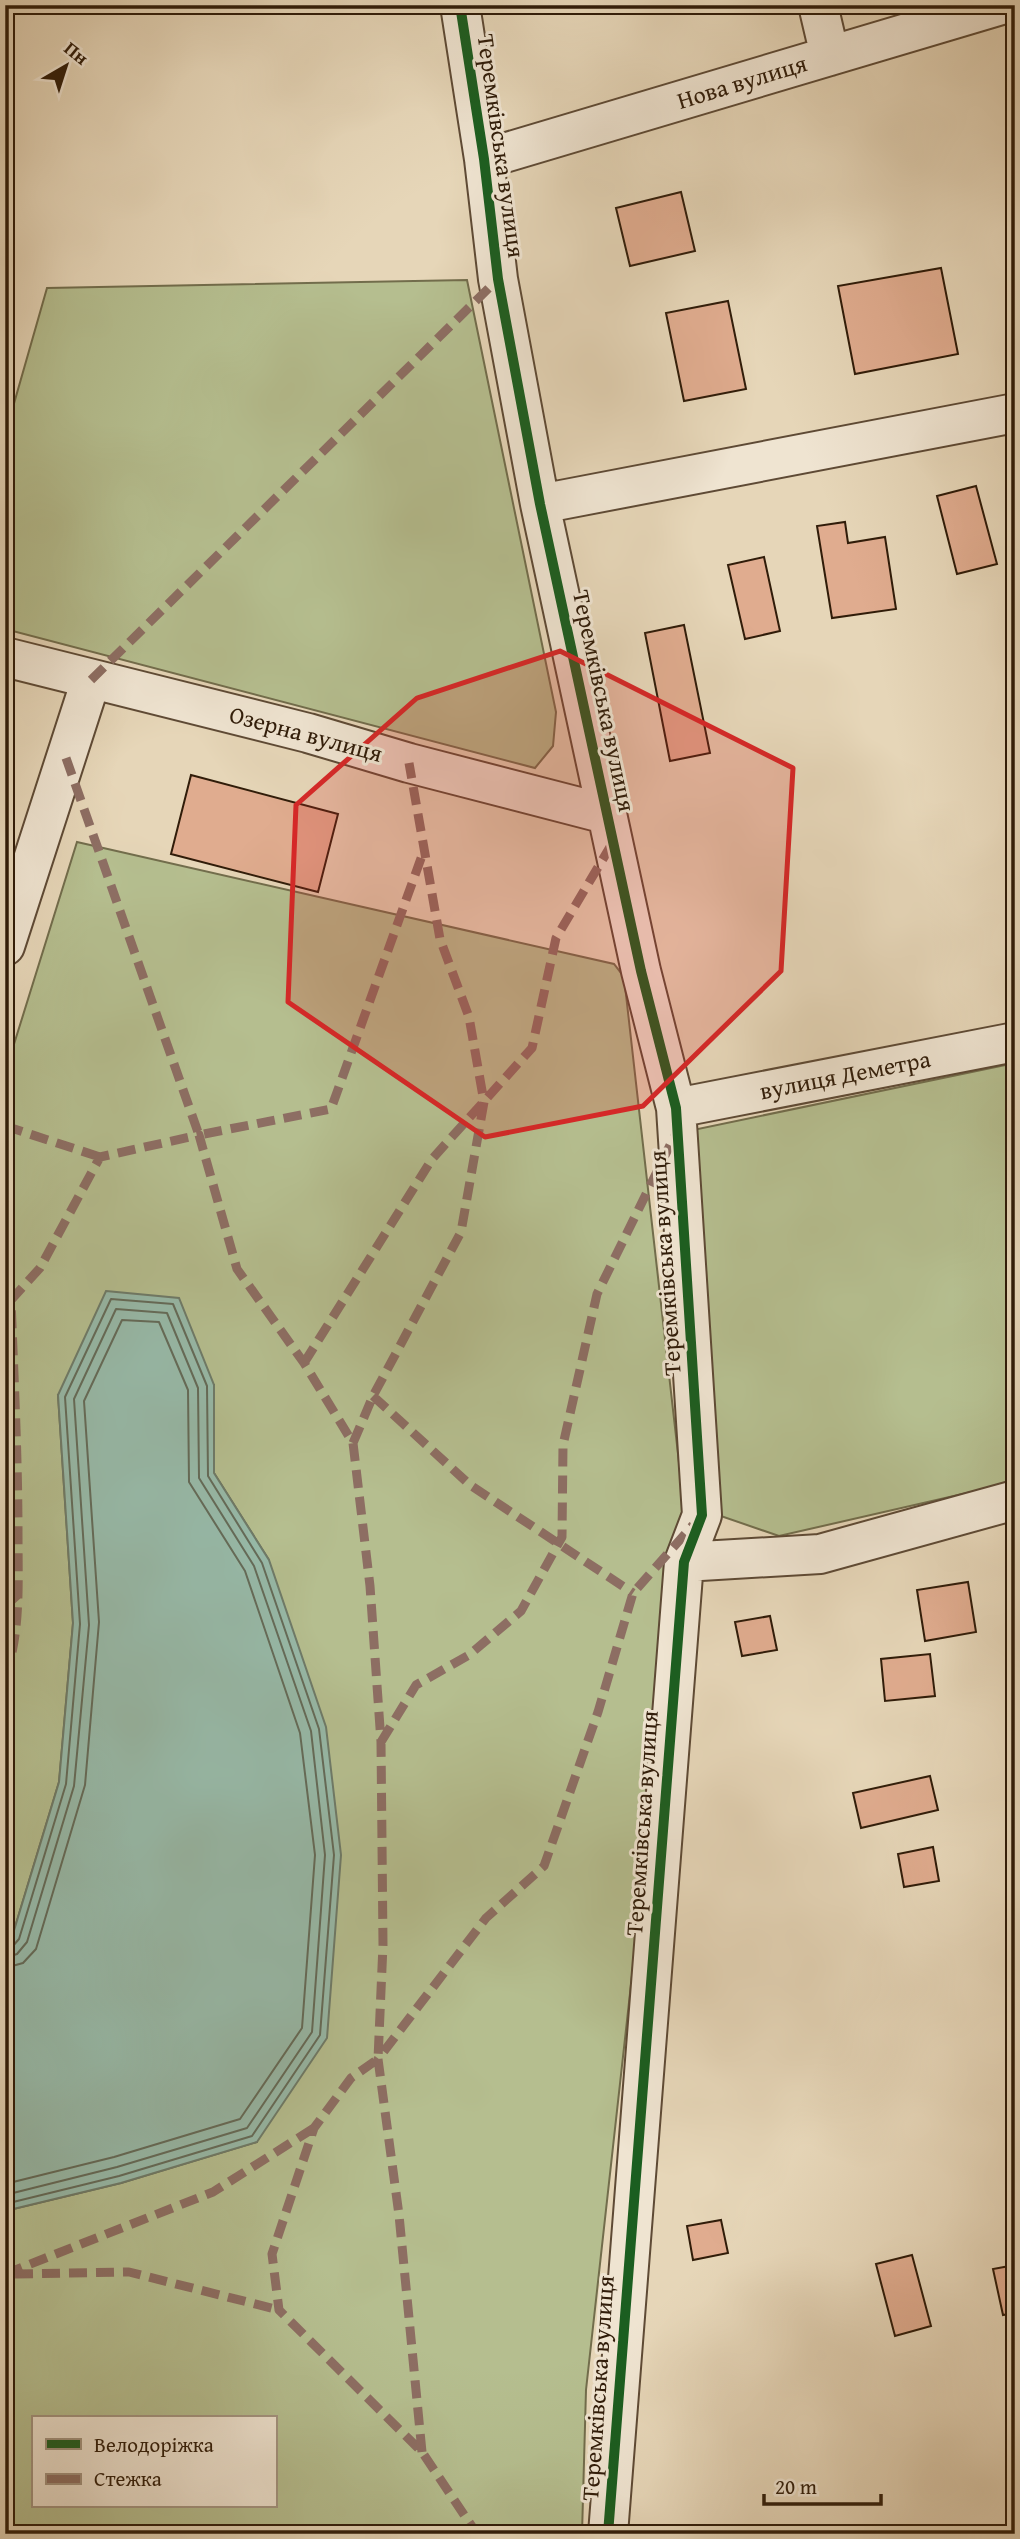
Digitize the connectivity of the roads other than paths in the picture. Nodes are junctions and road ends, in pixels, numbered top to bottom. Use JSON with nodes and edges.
{"nodes":[{"id":1,"x":460,"y":5,"type":"edge"},
{"id":2,"x":818,"y":5,"type":"edge"},
{"id":3,"x":1001,"y":5,"type":"edge"},
{"id":4,"x":830,"y":56,"type":"junction"},
{"id":5,"x":484,"y":159,"type":"junction"},
{"id":6,"x":1015,"y":413,"type":"edge"},
{"id":7,"x":540,"y":504,"type":"junction"},
{"id":8,"x":5,"y":657,"type":"edge"},
{"id":9,"x":91,"y":680,"type":"junction"},
{"id":10,"x":606,"y":814,"type":"junction"},
{"id":11,"x":5,"y":946,"type":"edge"},
{"id":12,"x":1015,"y":1042,"type":"edge"},
{"id":13,"x":676,"y":1108,"type":"junction"},
{"id":14,"x":1015,"y":1500,"type":"edge"},
{"id":15,"x":684,"y":1562,"type":"junction"},
{"id":16,"x":608,"y":2534,"type":"edge"}],
"edges":[{"from":1,"to":5,"type":"street","name":"Теремківська вулиця"},
{"from":2,"to":4,"type":"street"},
{"from":3,"to":4,"type":"street","name":"Нова вулиця"},
{"from":4,"to":5,"type":"street","name":"Нова вулиця"},
{"from":5,"to":7,"type":"street","name":"Теремківська вулиця"},
{"from":6,"to":7,"type":"street"},
{"from":7,"to":10,"type":"street","name":"Теремківська вулиця"},
{"from":8,"to":9,"type":"street","name":"Озерна вулиця"},
{"from":9,"to":10,"type":"street","name":"Озерна вулиця"},
{"from":9,"to":11,"type":"street"},
{"from":10,"to":13,"type":"street","name":"Теремківська вулиця"},
{"from":12,"to":13,"type":"street","name":"вулиця Деметра"},
{"from":13,"to":15,"type":"street","name":"Теремківська вулиця"},
{"from":14,"to":15,"type":"street"},
{"from":15,"to":16,"type":"street","name":"Теремківська вулиця"}]}
